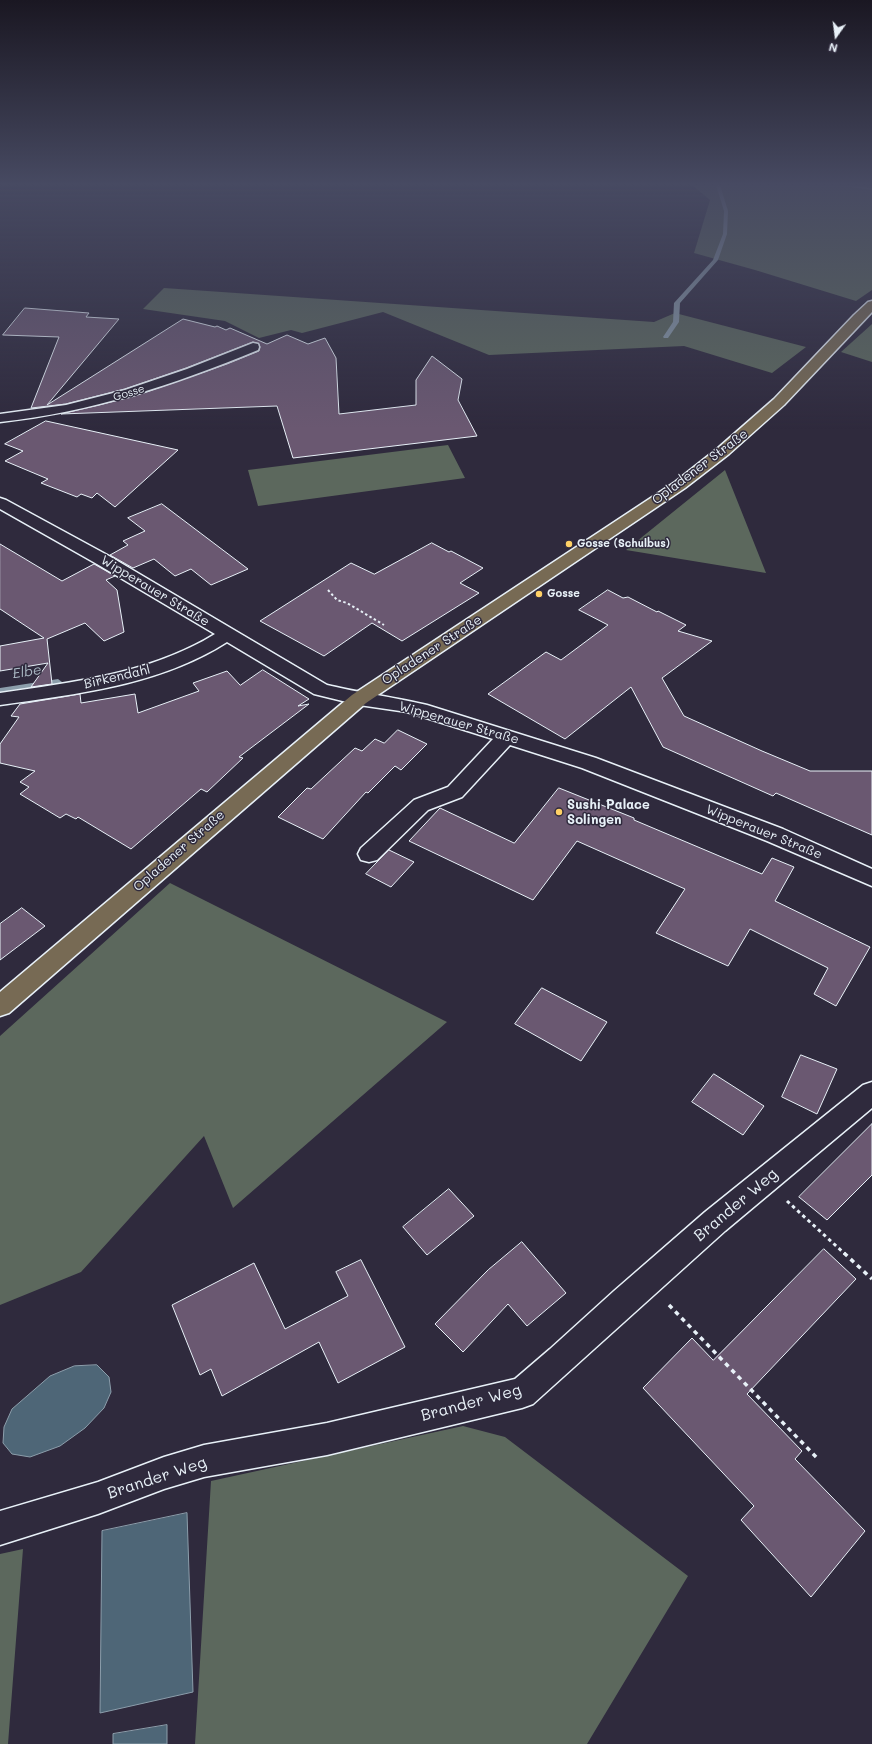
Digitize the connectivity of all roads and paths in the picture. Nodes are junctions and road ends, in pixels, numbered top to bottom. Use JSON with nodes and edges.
{"nodes":[{"id":1,"x":872,"y":305,"type":"edge"},
{"id":2,"x":253,"y":347,"type":"dead end"},
{"id":3,"x":0,"y":418,"type":"edge"},
{"id":4,"x":0,"y":502,"type":"edge"},
{"id":5,"x":328,"y":590,"type":"dead end"},
{"id":6,"x":384,"y":625,"type":"dead end"},
{"id":7,"x":228,"y":634,"type":"junction"},
{"id":8,"x":0,"y":699,"type":"edge"},
{"id":9,"x":359,"y":699,"type":"junction"},
{"id":10,"x":507,"y":736,"type":"junction"},
{"id":11,"x":369,"y":854,"type":"dead end"},
{"id":12,"x":872,"y":878,"type":"edge"},
{"id":13,"x":0,"y":1006,"type":"edge"},
{"id":14,"x":872,"y":1093,"type":"edge"},
{"id":15,"x":765,"y":1180,"type":"junction"},
{"id":16,"x":872,"y":1279,"type":"edge"},
{"id":17,"x":647,"y":1282,"type":"junction"},
{"id":18,"x":818,"y":1459,"type":"dead end"},
{"id":19,"x":0,"y":1528,"type":"edge"}],
"edges":[{"from":1,"to":9,"type":"main road","name":"Opladener Straße"},
{"from":2,"to":3,"type":"street","name":"Gosse"},
{"from":4,"to":7,"type":"street","name":"Wipperauer Straße"},
{"from":5,"to":6,"type":"path"},
{"from":7,"to":8,"type":"street","name":"Birkendahl"},
{"from":7,"to":9,"type":"street","name":"Wipperauer Straße"},
{"from":9,"to":10,"type":"street","name":"Wipperauer Straße"},
{"from":9,"to":13,"type":"main road","name":"Opladener Straße"},
{"from":10,"to":11,"type":"street"},
{"from":10,"to":12,"type":"street","name":"Wipperauer Straße"},
{"from":14,"to":15,"type":"street","name":"Brander Weg"},
{"from":15,"to":16,"type":"path"},
{"from":15,"to":17,"type":"street","name":"Brander Weg"},
{"from":17,"to":18,"type":"path"},
{"from":17,"to":19,"type":"street","name":"Brander Weg"}]}
